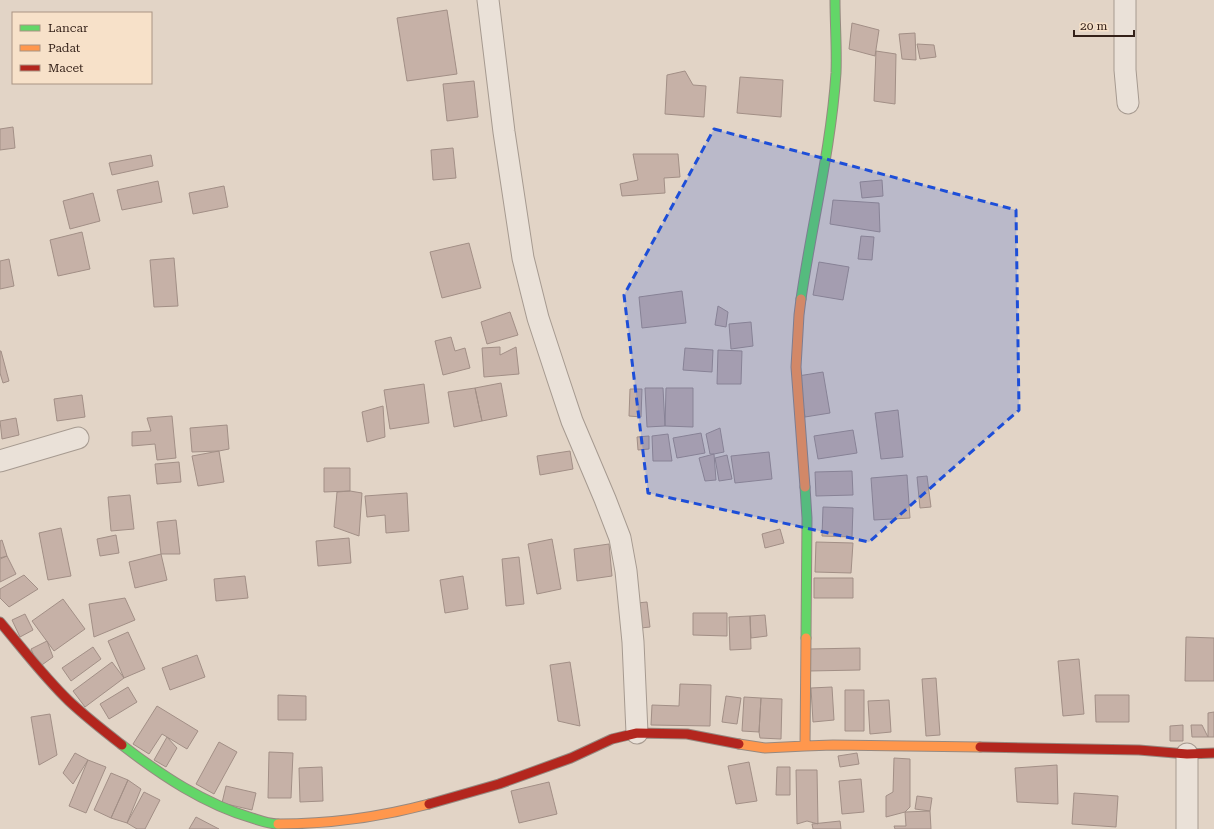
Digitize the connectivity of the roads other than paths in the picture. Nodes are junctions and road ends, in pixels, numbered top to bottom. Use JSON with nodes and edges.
{"nodes":[{"id":1,"x":488,"y":0,"type":"edge"},
{"id":2,"x":835,"y":0,"type":"edge"},
{"id":3,"x":1125,"y":0,"type":"edge"},
{"id":4,"x":1128,"y":103,"type":"dead end"},
{"id":5,"x":78,"y":438,"type":"dead end"},
{"id":6,"x":0,"y":461,"type":"edge"},
{"id":7,"x":0,"y":622,"type":"edge"},
{"id":8,"x":637,"y":733,"type":"junction"},
{"id":9,"x":805,"y":746,"type":"junction"},
{"id":10,"x":1214,"y":753,"type":"edge"},
{"id":11,"x":1187,"y":754,"type":"junction"},
{"id":12,"x":1187,"y":829,"type":"edge"}],
"edges":[{"from":1,"to":8,"type":"street"},
{"from":2,"to":9,"type":"street"},
{"from":3,"to":4,"type":"street"},
{"from":5,"to":6,"type":"street"},
{"from":7,"to":8,"type":"street"},
{"from":8,"to":9,"type":"street"},
{"from":9,"to":11,"type":"street"},
{"from":10,"to":11,"type":"street"},
{"from":11,"to":12,"type":"street"}]}
